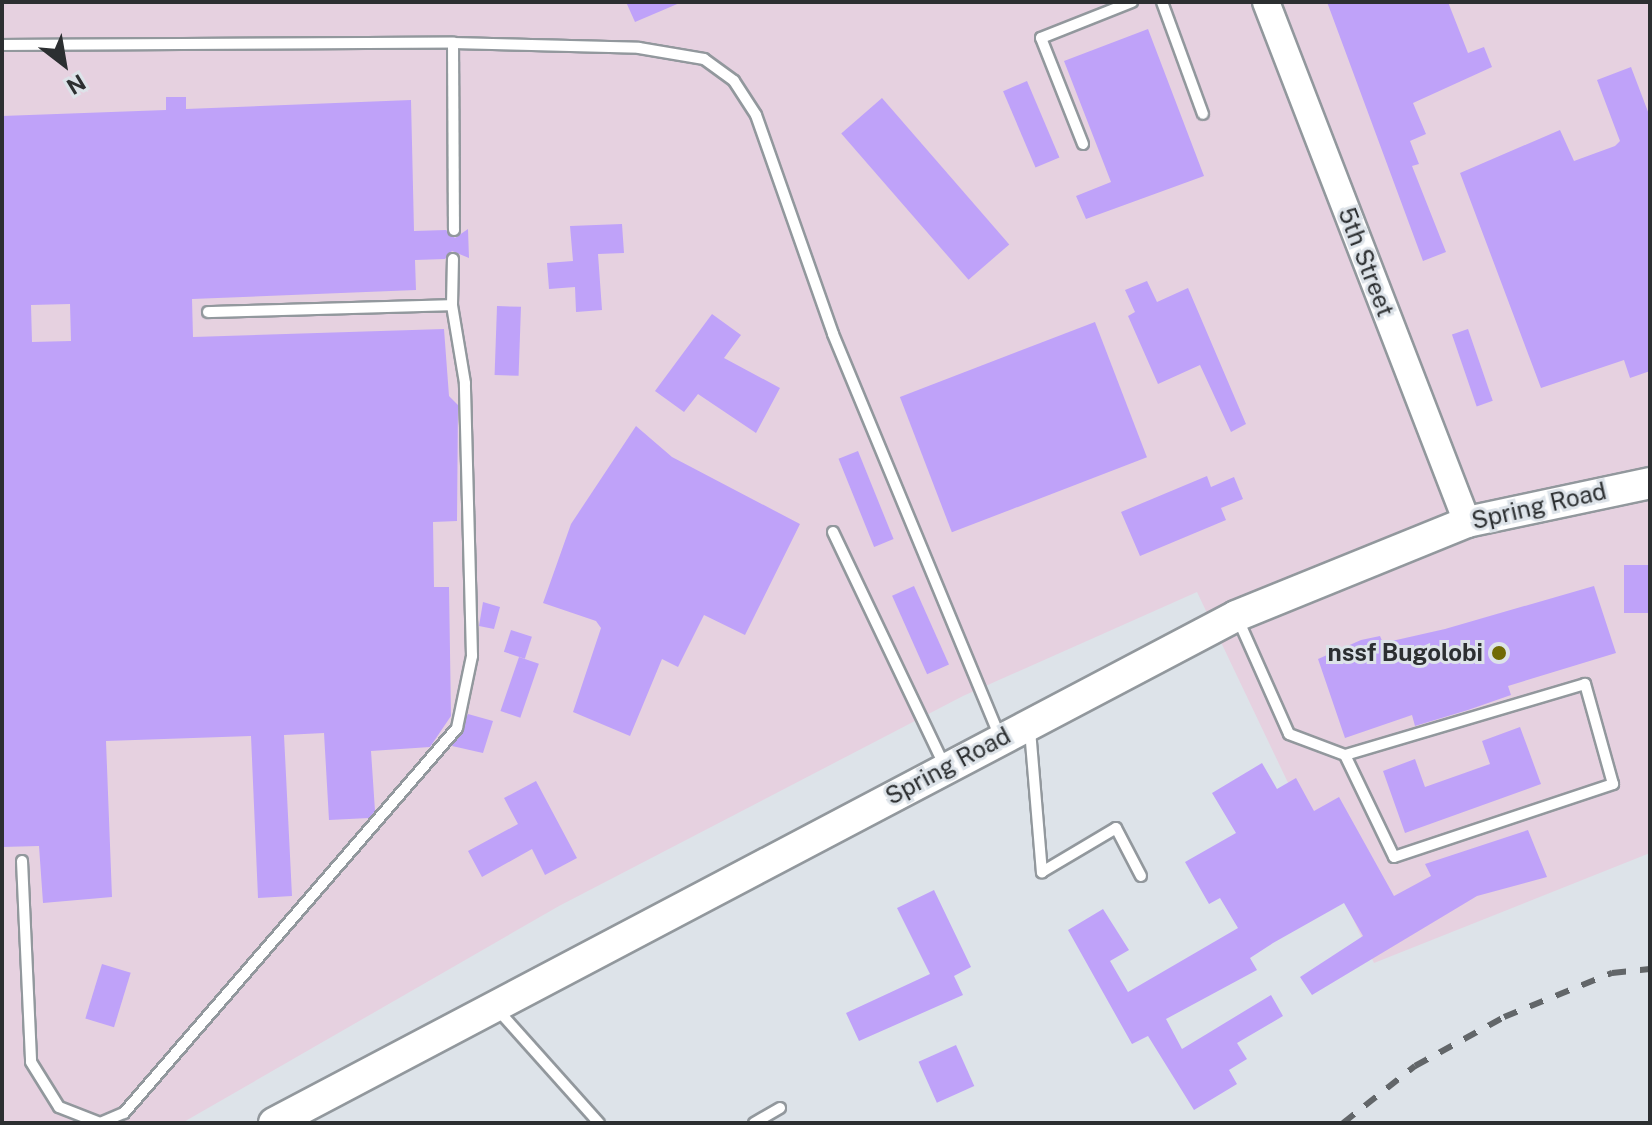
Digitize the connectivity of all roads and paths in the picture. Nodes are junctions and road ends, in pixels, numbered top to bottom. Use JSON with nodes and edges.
{"nodes":[{"id":1,"x":1132,"y":2,"type":"edge"},
{"id":2,"x":1162,"y":2,"type":"edge"},
{"id":3,"x":1266,"y":2,"type":"edge"},
{"id":4,"x":453,"y":43,"type":"junction"},
{"id":5,"x":2,"y":45,"type":"edge"},
{"id":6,"x":1203,"y":114,"type":"dead end"},
{"id":7,"x":1083,"y":144,"type":"dead end"},
{"id":8,"x":454,"y":230,"type":"dead end"},
{"id":9,"x":453,"y":259,"type":"dead end"},
{"id":10,"x":452,"y":305,"type":"junction"},
{"id":11,"x":208,"y":312,"type":"dead end"},
{"id":12,"x":1650,"y":483,"type":"edge"},
{"id":13,"x":1467,"y":522,"type":"junction"},
{"id":14,"x":833,"y":532,"type":"dead end"},
{"id":15,"x":1236,"y":616,"type":"junction"},
{"id":16,"x":1028,"y":725,"type":"junction"},
{"id":17,"x":1001,"y":739,"type":"junction"},
{"id":18,"x":1345,"y":755,"type":"junction"},
{"id":19,"x":946,"y":767,"type":"junction"},
{"id":20,"x":22,"y":861,"type":"dead end"},
{"id":21,"x":1141,"y":876,"type":"dead end"},
{"id":22,"x":493,"y":1004,"type":"junction"},
{"id":23,"x":780,"y":1108,"type":"dead end"},
{"id":24,"x":274,"y":1123,"type":"edge"},
{"id":25,"x":599,"y":1123,"type":"edge"},
{"id":26,"x":754,"y":1123,"type":"edge"}],
"edges":[{"from":1,"to":7,"type":"lane"},
{"from":2,"to":6,"type":"lane"},
{"from":3,"to":13,"type":"street","name":"5th Street"},
{"from":4,"to":5,"type":"lane"},
{"from":4,"to":8,"type":"lane"},
{"from":4,"to":17,"type":"lane"},
{"from":9,"to":10,"type":"lane"},
{"from":10,"to":11,"type":"lane"},
{"from":10,"to":20,"type":"lane"},
{"from":12,"to":13,"type":"main road","name":"Spring Road"},
{"from":13,"to":15,"type":"main road","name":"Spring Road"},
{"from":14,"to":19,"type":"lane"},
{"from":15,"to":16,"type":"main road","name":"Spring Road"},
{"from":15,"to":18,"type":"lane"},
{"from":16,"to":17,"type":"main road","name":"Spring Road"},
{"from":16,"to":21,"type":"lane"},
{"from":17,"to":19,"type":"main road","name":"Spring Road"},
{"from":18,"to":18,"type":"lane"},
{"from":19,"to":22,"type":"main road","name":"Spring Road"},
{"from":22,"to":24,"type":"main road","name":"Spring Road"},
{"from":22,"to":25,"type":"lane"},
{"from":23,"to":26,"type":"lane"}]}
